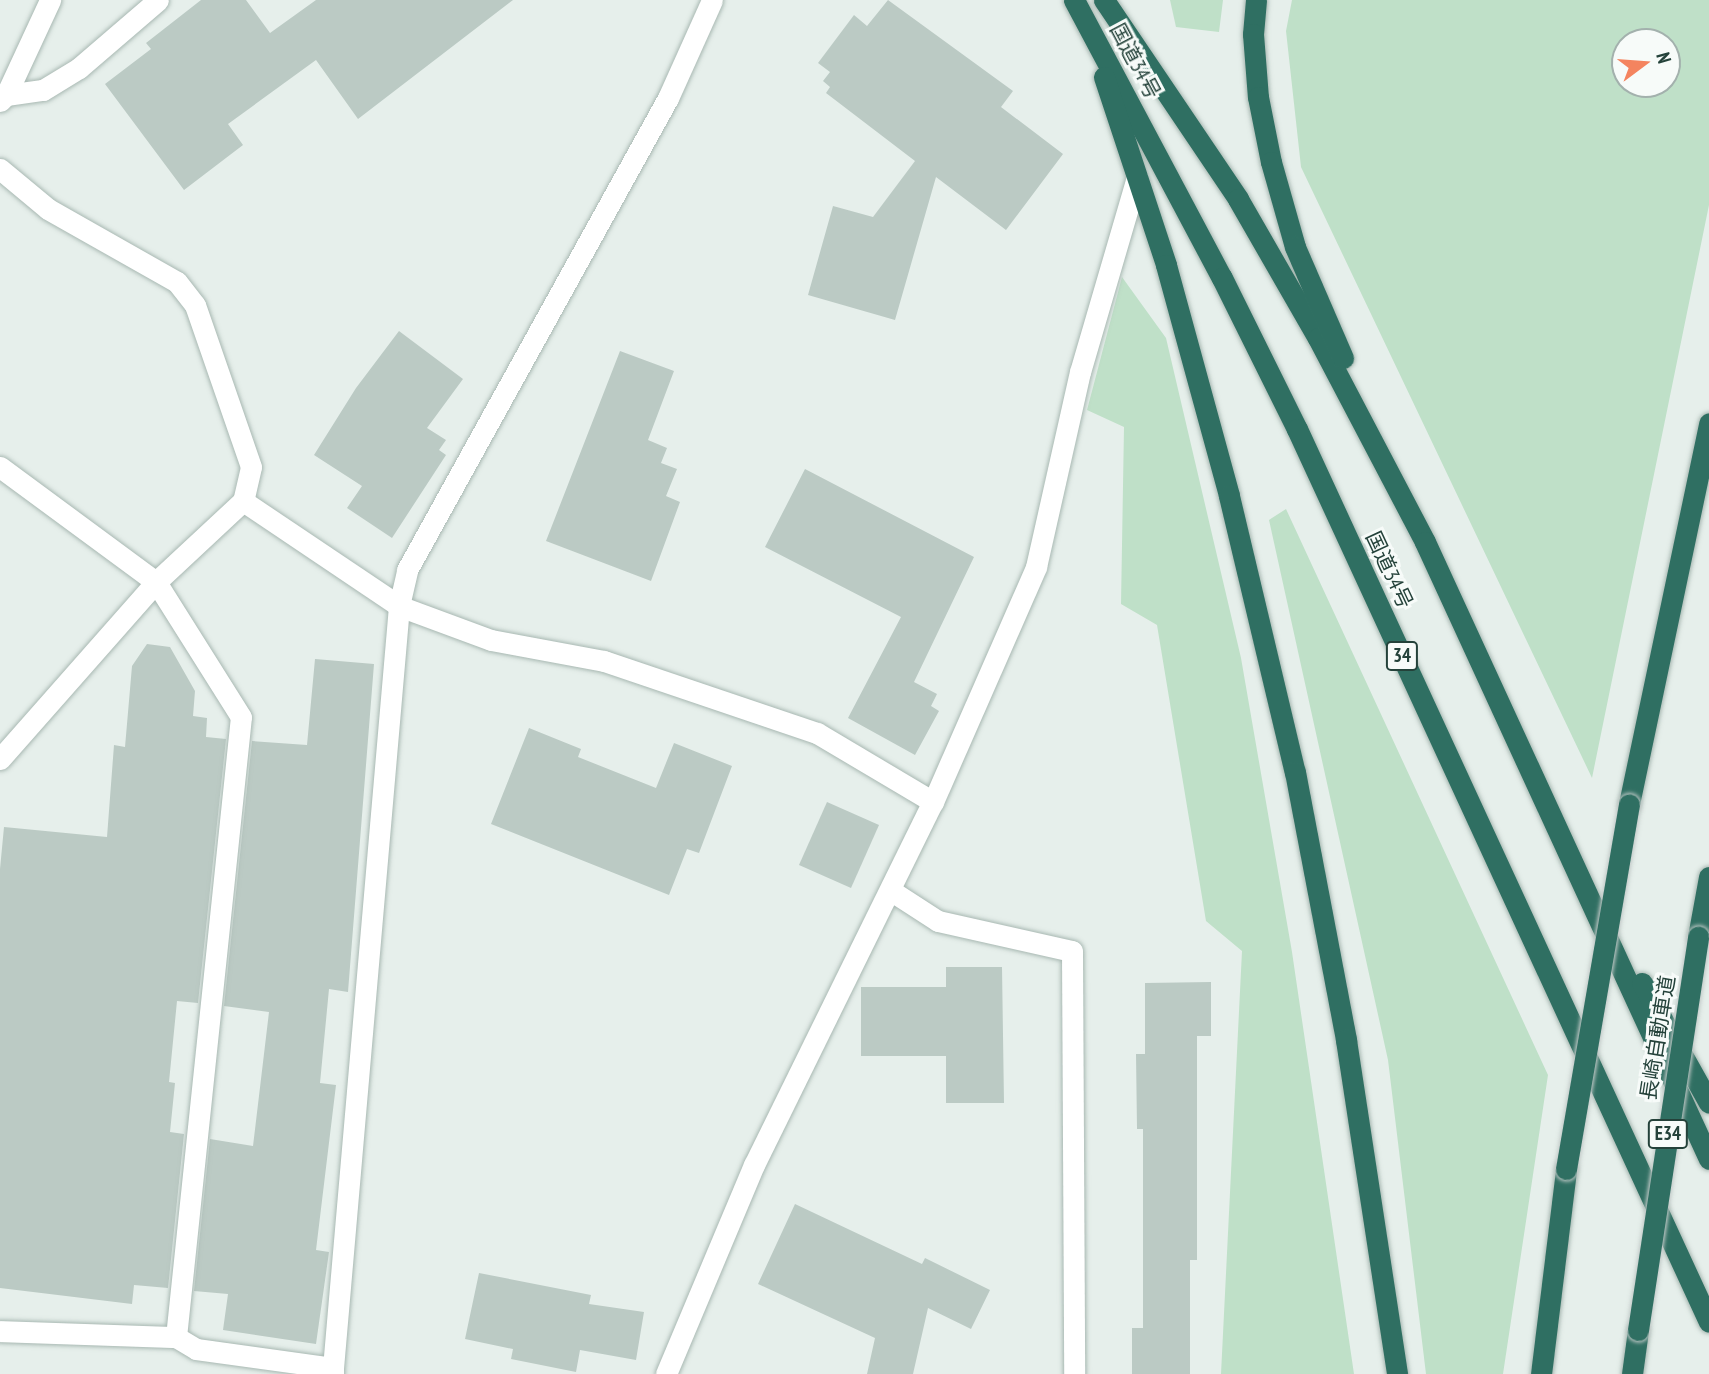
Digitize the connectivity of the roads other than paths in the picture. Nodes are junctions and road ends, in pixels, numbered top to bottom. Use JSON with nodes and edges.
{"nodes":[{"id":1,"x":50,"y":0,"type":"edge"},
{"id":2,"x":158,"y":0,"type":"edge"},
{"id":3,"x":712,"y":0,"type":"edge"},
{"id":4,"x":1074,"y":0,"type":"edge"},
{"id":5,"x":1104,"y":0,"type":"edge"},
{"id":6,"x":1255,"y":0,"type":"edge"},
{"id":7,"x":1086,"y":21,"type":"junction"},
{"id":8,"x":3,"y":98,"type":"edge"},
{"id":9,"x":0,"y":169,"type":"edge"},
{"id":10,"x":1137,"y":177,"type":"junction"},
{"id":11,"x":1709,"y":423,"type":"edge"},
{"id":12,"x":0,"y":467,"type":"edge"},
{"id":13,"x":243,"y":501,"type":"junction"},
{"id":14,"x":1425,"y":542,"type":"junction"},
{"id":15,"x":156,"y":582,"type":"junction"},
{"id":16,"x":399,"y":606,"type":"junction"},
{"id":17,"x":0,"y":759,"type":"edge"},
{"id":18,"x":933,"y":802,"type":"junction"},
{"id":19,"x":1566,"y":847,"type":"junction"},
{"id":20,"x":1709,"y":877,"type":"edge"},
{"id":21,"x":890,"y":890,"type":"junction"},
{"id":22,"x":1709,"y":1103,"type":"edge"},
{"id":23,"x":1709,"y":1159,"type":"edge"},
{"id":24,"x":1709,"y":1322,"type":"edge"},
{"id":25,"x":0,"y":1331,"type":"edge"},
{"id":26,"x":176,"y":1337,"type":"junction"},
{"id":27,"x":333,"y":1371,"type":"edge"},
{"id":28,"x":666,"y":1374,"type":"edge"},
{"id":29,"x":1074,"y":1374,"type":"edge"},
{"id":30,"x":1396,"y":1374,"type":"edge"},
{"id":31,"x":1541,"y":1374,"type":"edge"},
{"id":32,"x":1632,"y":1374,"type":"edge"}],
"edges":[{"from":1,"to":8,"type":"street"},
{"from":2,"to":8,"type":"street"},
{"from":3,"to":16,"type":"street"},
{"from":4,"to":7,"type":"highway","name":"国道34号","number":"34"},
{"from":5,"to":14,"type":"highway","name":"国道34号"},
{"from":6,"to":14,"type":"highway"},
{"from":7,"to":10,"type":"highway"},
{"from":7,"to":24,"type":"highway","name":"国道34号","number":"34"},
{"from":9,"to":13,"type":"street"},
{"from":10,"to":18,"type":"street"},
{"from":10,"to":30,"type":"highway"},
{"from":11,"to":31,"type":"highway","bridge":true},
{"from":12,"to":15,"type":"street"},
{"from":13,"to":15,"type":"street"},
{"from":13,"to":16,"type":"street"},
{"from":14,"to":19,"type":"highway","name":"国道34号"},
{"from":15,"to":17,"type":"street"},
{"from":15,"to":26,"type":"street"},
{"from":16,"to":18,"type":"street"},
{"from":16,"to":27,"type":"street"},
{"from":18,"to":21,"type":"street"},
{"from":19,"to":22,"type":"highway"},
{"from":19,"to":23,"type":"highway","name":"国道34号"},
{"from":20,"to":32,"type":"highway","name":"長崎自動車道","number":"E34","bridge":true},
{"from":21,"to":28,"type":"street"},
{"from":21,"to":29,"type":"street"},
{"from":25,"to":26,"type":"street"},
{"from":26,"to":27,"type":"street"}]}
